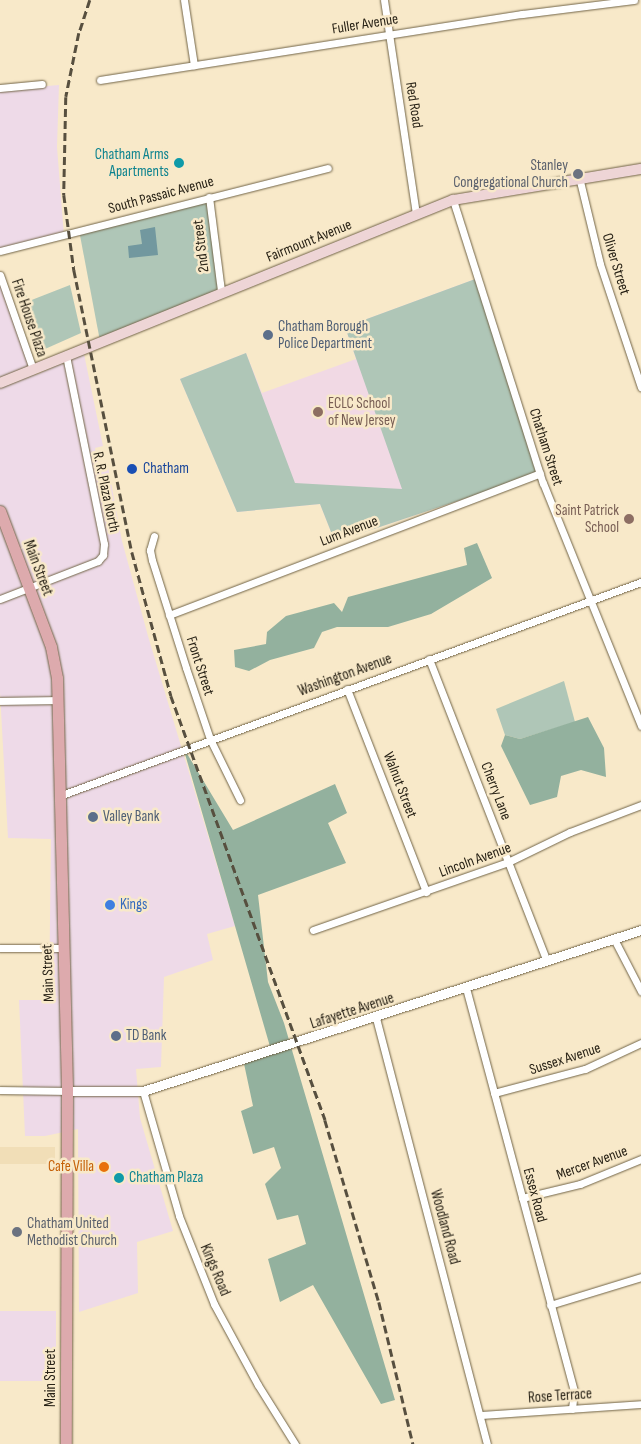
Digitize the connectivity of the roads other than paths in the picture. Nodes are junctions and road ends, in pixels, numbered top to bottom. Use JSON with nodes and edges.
{"nodes":[{"id":1,"x":184,"y":0,"type":"edge"},
{"id":2,"x":384,"y":0,"type":"edge"},
{"id":3,"x":634,"y":0,"type":"edge"},
{"id":4,"x":389,"y":34,"type":"junction"},
{"id":5,"x":194,"y":65,"type":"junction"},
{"id":6,"x":100,"y":80,"type":"dead end"},
{"id":7,"x":42,"y":84,"type":"dead end"},
{"id":8,"x":0,"y":88,"type":"edge"},
{"id":9,"x":328,"y":168,"type":"dead end"},
{"id":10,"x":641,"y":169,"type":"edge"},
{"id":11,"x":579,"y":177,"type":"junction"},
{"id":12,"x":209,"y":197,"type":"junction"},
{"id":13,"x":453,"y":200,"type":"junction"},
{"id":14,"x":416,"y":214,"type":"junction"},
{"id":15,"x":0,"y":251,"type":"edge"},
{"id":16,"x":0,"y":275,"type":"edge"},
{"id":17,"x":221,"y":291,"type":"junction"},
{"id":18,"x":66,"y":355,"type":"junction"},
{"id":19,"x":33,"y":369,"type":"junction"},
{"id":20,"x":0,"y":383,"type":"edge"},
{"id":21,"x":641,"y":387,"type":"edge"},
{"id":22,"x":540,"y":473,"type":"junction"},
{"id":23,"x":0,"y":511,"type":"edge"},
{"id":24,"x":154,"y":536,"type":"dead end"},
{"id":25,"x":641,"y":582,"type":"edge"},
{"id":26,"x":30,"y":590,"type":"junction"},
{"id":27,"x":0,"y":600,"type":"edge"},
{"id":28,"x":590,"y":600,"type":"junction"},
{"id":29,"x":170,"y":615,"type":"junction"},
{"id":30,"x":429,"y":659,"type":"junction"},
{"id":31,"x":347,"y":689,"type":"junction"},
{"id":32,"x":57,"y":700,"type":"junction"},
{"id":33,"x":0,"y":701,"type":"edge"},
{"id":34,"x":641,"y":726,"type":"edge"},
{"id":35,"x":210,"y":739,"type":"junction"},
{"id":36,"x":59,"y":796,"type":"junction"},
{"id":37,"x":240,"y":800,"type":"dead end"},
{"id":38,"x":641,"y":805,"type":"edge"},
{"id":39,"x":508,"y":862,"type":"junction"},
{"id":40,"x":426,"y":892,"type":"junction"},
{"id":41,"x":313,"y":930,"type":"dead end"},
{"id":42,"x":641,"y":930,"type":"edge"},
{"id":43,"x":614,"y":939,"type":"junction"},
{"id":44,"x":0,"y":948,"type":"edge"},
{"id":45,"x":62,"y":948,"type":"junction"},
{"id":46,"x":548,"y":961,"type":"junction"},
{"id":47,"x":466,"y":988,"type":"junction"},
{"id":48,"x":641,"y":991,"type":"edge"},
{"id":49,"x":376,"y":1018,"type":"junction"},
{"id":50,"x":641,"y":1043,"type":"edge"},
{"id":51,"x":0,"y":1090,"type":"edge"},
{"id":52,"x":67,"y":1091,"type":"junction"},
{"id":53,"x":143,"y":1091,"type":"junction"},
{"id":54,"x":494,"y":1093,"type":"junction"},
{"id":55,"x":641,"y":1158,"type":"edge"},
{"id":56,"x":522,"y":1198,"type":"junction"},
{"id":57,"x":640,"y":1279,"type":"edge"},
{"id":58,"x":550,"y":1305,"type":"junction"},
{"id":59,"x":641,"y":1404,"type":"edge"},
{"id":60,"x":572,"y":1409,"type":"junction"},
{"id":61,"x":480,"y":1415,"type":"junction"},
{"id":62,"x":66,"y":1444,"type":"edge"},
{"id":63,"x":295,"y":1444,"type":"edge"},
{"id":64,"x":487,"y":1444,"type":"edge"}],
"edges":[{"from":1,"to":5,"type":"street"},
{"from":2,"to":4,"type":"street","name":"Red Road"},
{"from":3,"to":4,"type":"street","name":"Fuller Avenue"},
{"from":4,"to":5,"type":"street","name":"Fuller Avenue"},
{"from":4,"to":14,"type":"street","name":"Red Road"},
{"from":5,"to":6,"type":"street","name":"Fuller Avenue"},
{"from":7,"to":8,"type":"street"},
{"from":9,"to":12,"type":"street","name":"South Passaic Avenue"},
{"from":10,"to":11,"type":"main road","name":"Fairmount Avenue"},
{"from":11,"to":13,"type":"main road","name":"Fairmount Avenue"},
{"from":11,"to":21,"type":"street","name":"Oliver Street"},
{"from":12,"to":15,"type":"street","name":"South Passaic Avenue"},
{"from":12,"to":17,"type":"street","name":"2nd Street"},
{"from":13,"to":14,"type":"main road","name":"Fairmount Avenue"},
{"from":13,"to":22,"type":"street","name":"Chatham Street"},
{"from":14,"to":17,"type":"main road","name":"Fairmount Avenue"},
{"from":16,"to":19,"type":"street","name":"Fire House Plaza"},
{"from":17,"to":18,"type":"main road","name":"Fairmount Avenue"},
{"from":18,"to":19,"type":"main road","name":"Fairmount Avenue"},
{"from":18,"to":26,"type":"street","name":"R. R. Plaza North"},
{"from":19,"to":20,"type":"main road","name":"Fairmount Avenue"},
{"from":22,"to":28,"type":"street","name":"Chatham Street"},
{"from":22,"to":29,"type":"street","name":"Lum Avenue"},
{"from":23,"to":26,"type":"main road","name":"Main Street"},
{"from":24,"to":29,"type":"street","name":"Front Street"},
{"from":25,"to":28,"type":"street","name":"Washington Avenue"},
{"from":26,"to":27,"type":"street"},
{"from":26,"to":32,"type":"main road","name":"Main Street"},
{"from":28,"to":30,"type":"street","name":"Washington Avenue"},
{"from":28,"to":34,"type":"street","name":"Chatham Street"},
{"from":29,"to":35,"type":"street","name":"Front Street"},
{"from":30,"to":31,"type":"street","name":"Washington Avenue"},
{"from":30,"to":39,"type":"street","name":"Cherry Lane"},
{"from":31,"to":35,"type":"street","name":"Washington Avenue"},
{"from":31,"to":40,"type":"street","name":"Walnut Street"},
{"from":32,"to":33,"type":"street"},
{"from":32,"to":36,"type":"main road","name":"Main Street"},
{"from":35,"to":36,"type":"street","name":"Washington Avenue"},
{"from":35,"to":37,"type":"street","name":"Front Street"},
{"from":36,"to":45,"type":"main road","name":"Main Street"},
{"from":38,"to":39,"type":"street","name":"Lincoln Avenue"},
{"from":39,"to":40,"type":"street","name":"Lincoln Avenue"},
{"from":39,"to":46,"type":"street","name":"Cherry Lane"},
{"from":40,"to":41,"type":"street","name":"Lincoln Avenue"},
{"from":42,"to":43,"type":"street","name":"Lafayette Avenue"},
{"from":43,"to":46,"type":"street","name":"Lafayette Avenue"},
{"from":43,"to":48,"type":"street"},
{"from":44,"to":45,"type":"street"},
{"from":45,"to":52,"type":"main road","name":"Main Street"},
{"from":46,"to":47,"type":"street","name":"Lafayette Avenue"},
{"from":47,"to":49,"type":"street","name":"Lafayette Avenue"},
{"from":47,"to":54,"type":"street","name":"Essex Road"},
{"from":49,"to":53,"type":"street","name":"Lafayette Avenue"},
{"from":49,"to":61,"type":"street","name":"Woodland Road"},
{"from":50,"to":54,"type":"street","name":"Sussex Avenue"},
{"from":51,"to":52,"type":"street"},
{"from":52,"to":53,"type":"street","name":"Lafayette Avenue"},
{"from":52,"to":62,"type":"main road","name":"Main Street"},
{"from":53,"to":63,"type":"street","name":"Kings Road"},
{"from":54,"to":56,"type":"street","name":"Essex Road"},
{"from":55,"to":56,"type":"street","name":"Mercer Avenue"},
{"from":56,"to":58,"type":"street","name":"Essex Road"},
{"from":57,"to":58,"type":"street"},
{"from":58,"to":60,"type":"street","name":"Essex Road"},
{"from":59,"to":60,"type":"street","name":"Rose Terrace"},
{"from":60,"to":61,"type":"street","name":"Rose Terrace"},
{"from":61,"to":64,"type":"street","name":"Woodland Road"}]}
